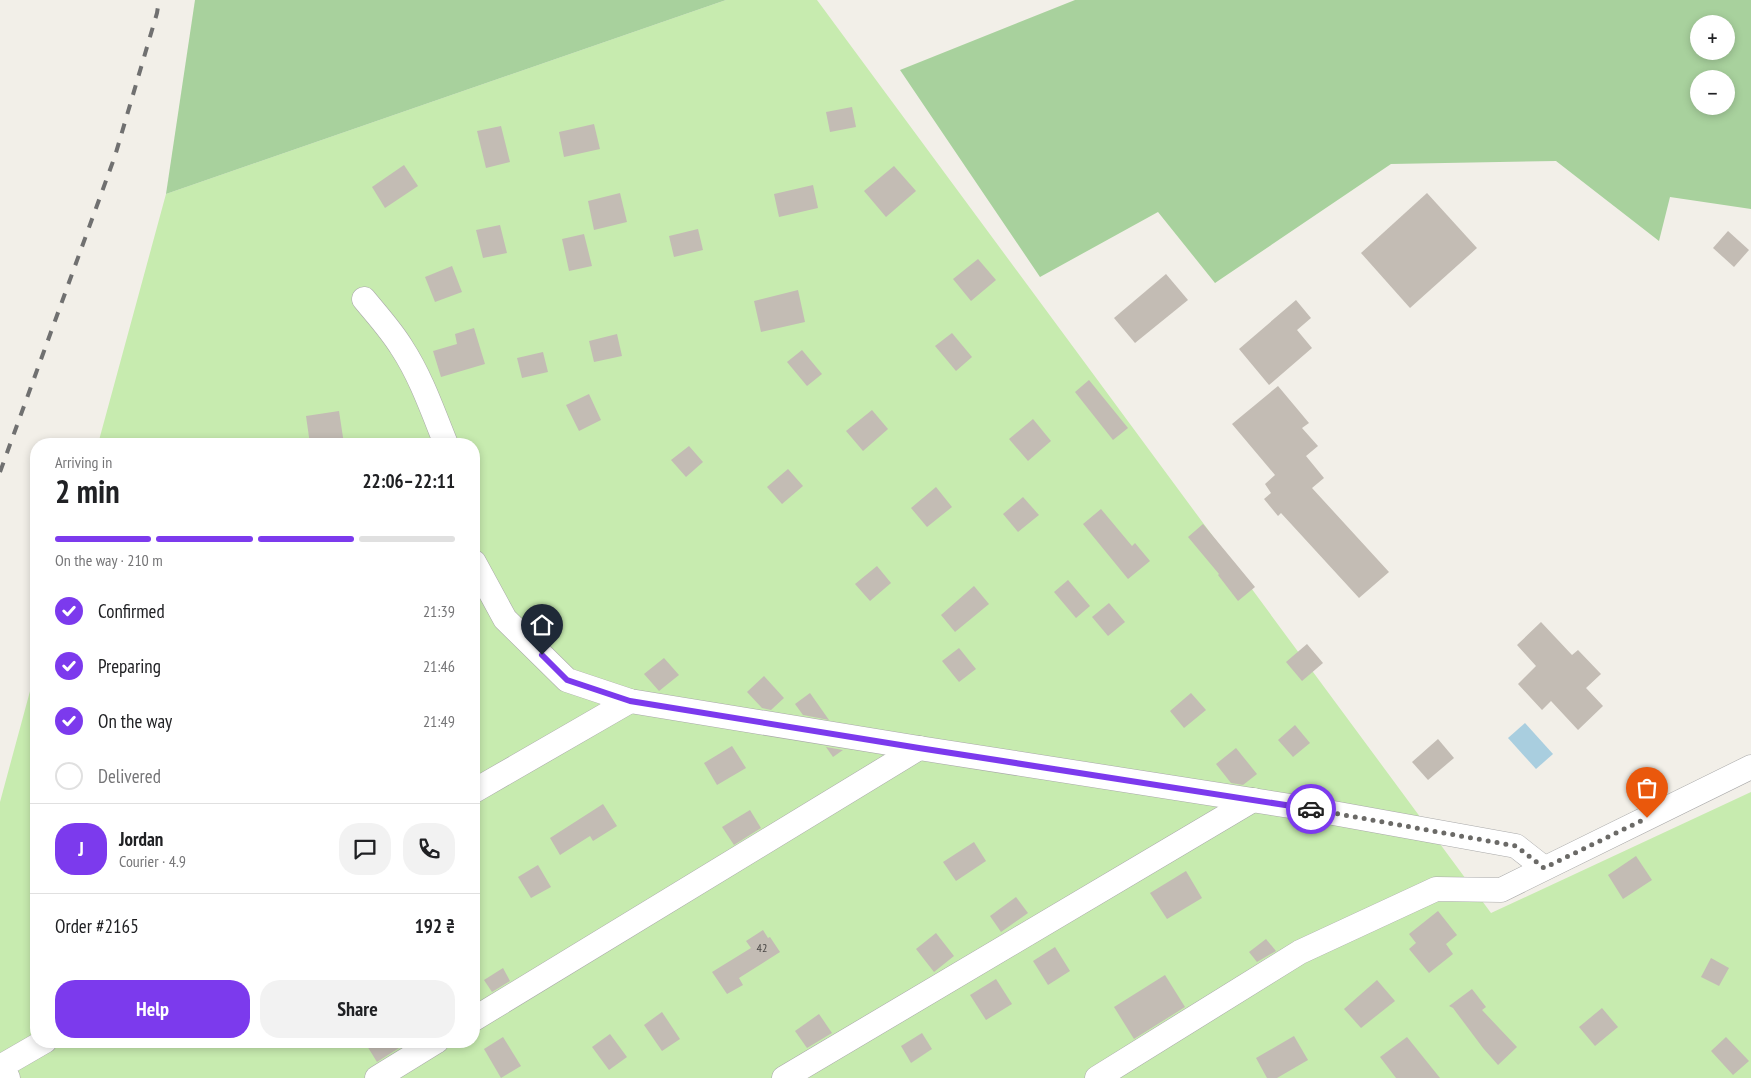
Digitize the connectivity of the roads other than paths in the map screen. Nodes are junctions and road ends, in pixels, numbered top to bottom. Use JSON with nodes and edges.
{"nodes":[{"id":1,"x":364,"y":298,"type":"dead end"},
{"id":2,"x":444,"y":438,"type":"edge"},
{"id":3,"x":480,"y":573,"type":"edge"},
{"id":4,"x":630,"y":701,"type":"junction"},
{"id":5,"x":919,"y":748,"type":"junction"},
{"id":6,"x":1751,"y":767,"type":"edge"},
{"id":7,"x":480,"y":788,"type":"edge"},
{"id":8,"x":1254,"y":800,"type":"junction"},
{"id":9,"x":1544,"y":868,"type":"junction"},
{"id":10,"x":480,"y":1015,"type":"edge"},
{"id":11,"x":33,"y":1048,"type":"edge"},
{"id":12,"x":426,"y":1048,"type":"edge"},
{"id":13,"x":8,"y":1078,"type":"edge"},
{"id":14,"x":377,"y":1078,"type":"edge"},
{"id":15,"x":784,"y":1078,"type":"edge"},
{"id":16,"x":1097,"y":1078,"type":"edge"}],
"edges":[{"from":1,"to":2,"type":"street"},
{"from":3,"to":4,"type":"street"},
{"from":4,"to":5,"type":"street"},
{"from":4,"to":7,"type":"street"},
{"from":5,"to":8,"type":"street"},
{"from":5,"to":10,"type":"street"},
{"from":6,"to":9,"type":"street"},
{"from":8,"to":9,"type":"street"},
{"from":8,"to":15,"type":"street"},
{"from":9,"to":16,"type":"street"},
{"from":11,"to":13,"type":"street"},
{"from":12,"to":14,"type":"street"}]}
